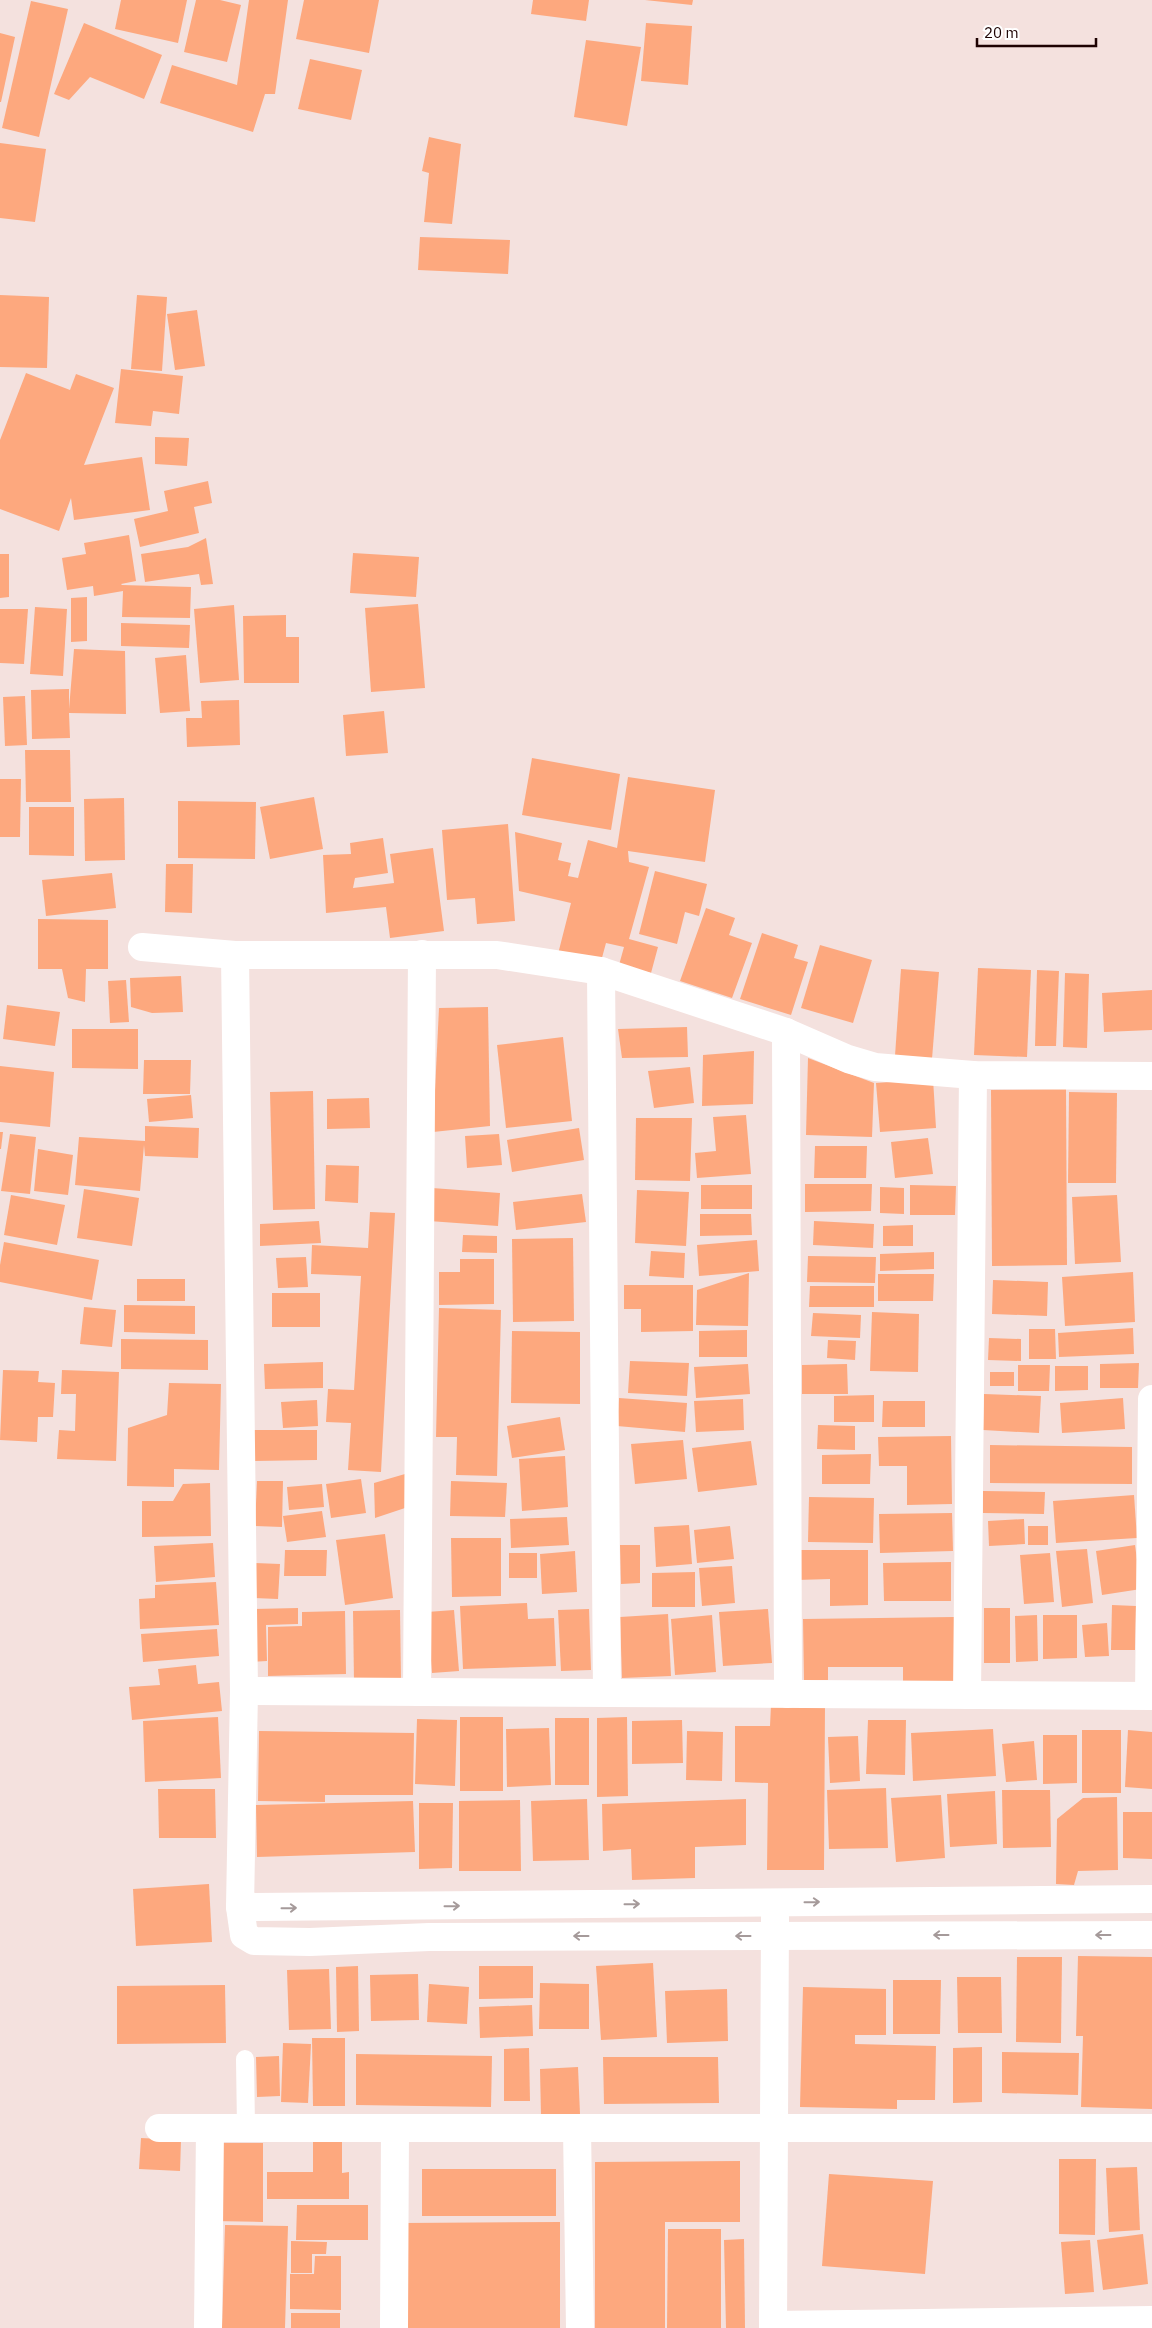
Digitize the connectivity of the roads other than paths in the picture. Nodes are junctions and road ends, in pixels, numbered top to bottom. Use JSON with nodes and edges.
{"nodes":[{"id":1,"x":142,"y":947,"type":"dead end"},
{"id":2,"x":422,"y":954,"type":"junction"},
{"id":3,"x":235,"y":955,"type":"junction"},
{"id":4,"x":601,"y":971,"type":"junction"},
{"id":5,"x":786,"y":1032,"type":"junction"},
{"id":6,"x":973,"y":1075,"type":"junction"},
{"id":7,"x":1152,"y":1076,"type":"edge"},
{"id":8,"x":1152,"y":1399,"type":"edge"},
{"id":9,"x":244,"y":1691,"type":"junction"},
{"id":10,"x":417,"y":1692,"type":"junction"},
{"id":11,"x":607,"y":1693,"type":"junction"},
{"id":12,"x":788,"y":1694,"type":"junction"},
{"id":13,"x":967,"y":1695,"type":"junction"},
{"id":14,"x":1150,"y":1696,"type":"edge"},
{"id":15,"x":1152,"y":1899,"type":"edge"},
{"id":16,"x":775,"y":1903,"type":"junction"},
{"id":17,"x":240,"y":1907,"type":"junction"},
{"id":18,"x":1152,"y":1935,"type":"edge"},
{"id":19,"x":775,"y":1936,"type":"junction"},
{"id":20,"x":245,"y":2059,"type":"dead end"},
{"id":21,"x":159,"y":2128,"type":"dead end"},
{"id":22,"x":210,"y":2128,"type":"junction"},
{"id":23,"x":246,"y":2128,"type":"junction"},
{"id":24,"x":395,"y":2128,"type":"junction"},
{"id":25,"x":577,"y":2128,"type":"junction"},
{"id":26,"x":774,"y":2128,"type":"junction"},
{"id":27,"x":1152,"y":2128,"type":"edge"},
{"id":28,"x":1152,"y":2320,"type":"edge"},
{"id":29,"x":978,"y":2325,"type":"edge"},
{"id":30,"x":773,"y":2327,"type":"edge"},
{"id":31,"x":208,"y":2328,"type":"edge"},
{"id":32,"x":394,"y":2328,"type":"edge"},
{"id":33,"x":580,"y":2328,"type":"edge"}],
"edges":[{"from":1,"to":3,"type":"street"},
{"from":2,"to":3,"type":"street"},
{"from":2,"to":4,"type":"street"},
{"from":2,"to":10,"type":"street"},
{"from":3,"to":9,"type":"street"},
{"from":4,"to":5,"type":"street"},
{"from":4,"to":11,"type":"street"},
{"from":5,"to":6,"type":"street"},
{"from":5,"to":12,"type":"street"},
{"from":6,"to":7,"type":"street"},
{"from":6,"to":13,"type":"street"},
{"from":8,"to":14,"type":"street"},
{"from":9,"to":10,"type":"street"},
{"from":9,"to":17,"type":"street"},
{"from":10,"to":11,"type":"street"},
{"from":11,"to":12,"type":"street"},
{"from":12,"to":13,"type":"street"},
{"from":13,"to":14,"type":"street"},
{"from":16,"to":15,"type":"street","one_way":true},
{"from":17,"to":16,"type":"street","one_way":true},
{"from":16,"to":19,"type":"street"},
{"from":19,"to":17,"type":"street","one_way":true},
{"from":18,"to":19,"type":"street","one_way":true},
{"from":19,"to":26,"type":"street"},
{"from":20,"to":23,"type":"lane"},
{"from":21,"to":22,"type":"street"},
{"from":22,"to":23,"type":"street"},
{"from":22,"to":31,"type":"street"},
{"from":23,"to":24,"type":"street"},
{"from":24,"to":25,"type":"street"},
{"from":24,"to":32,"type":"street"},
{"from":25,"to":26,"type":"street"},
{"from":25,"to":33,"type":"street"},
{"from":26,"to":27,"type":"street"},
{"from":26,"to":30,"type":"street"},
{"from":28,"to":29,"type":"street"},
{"from":29,"to":30,"type":"street"}]}
